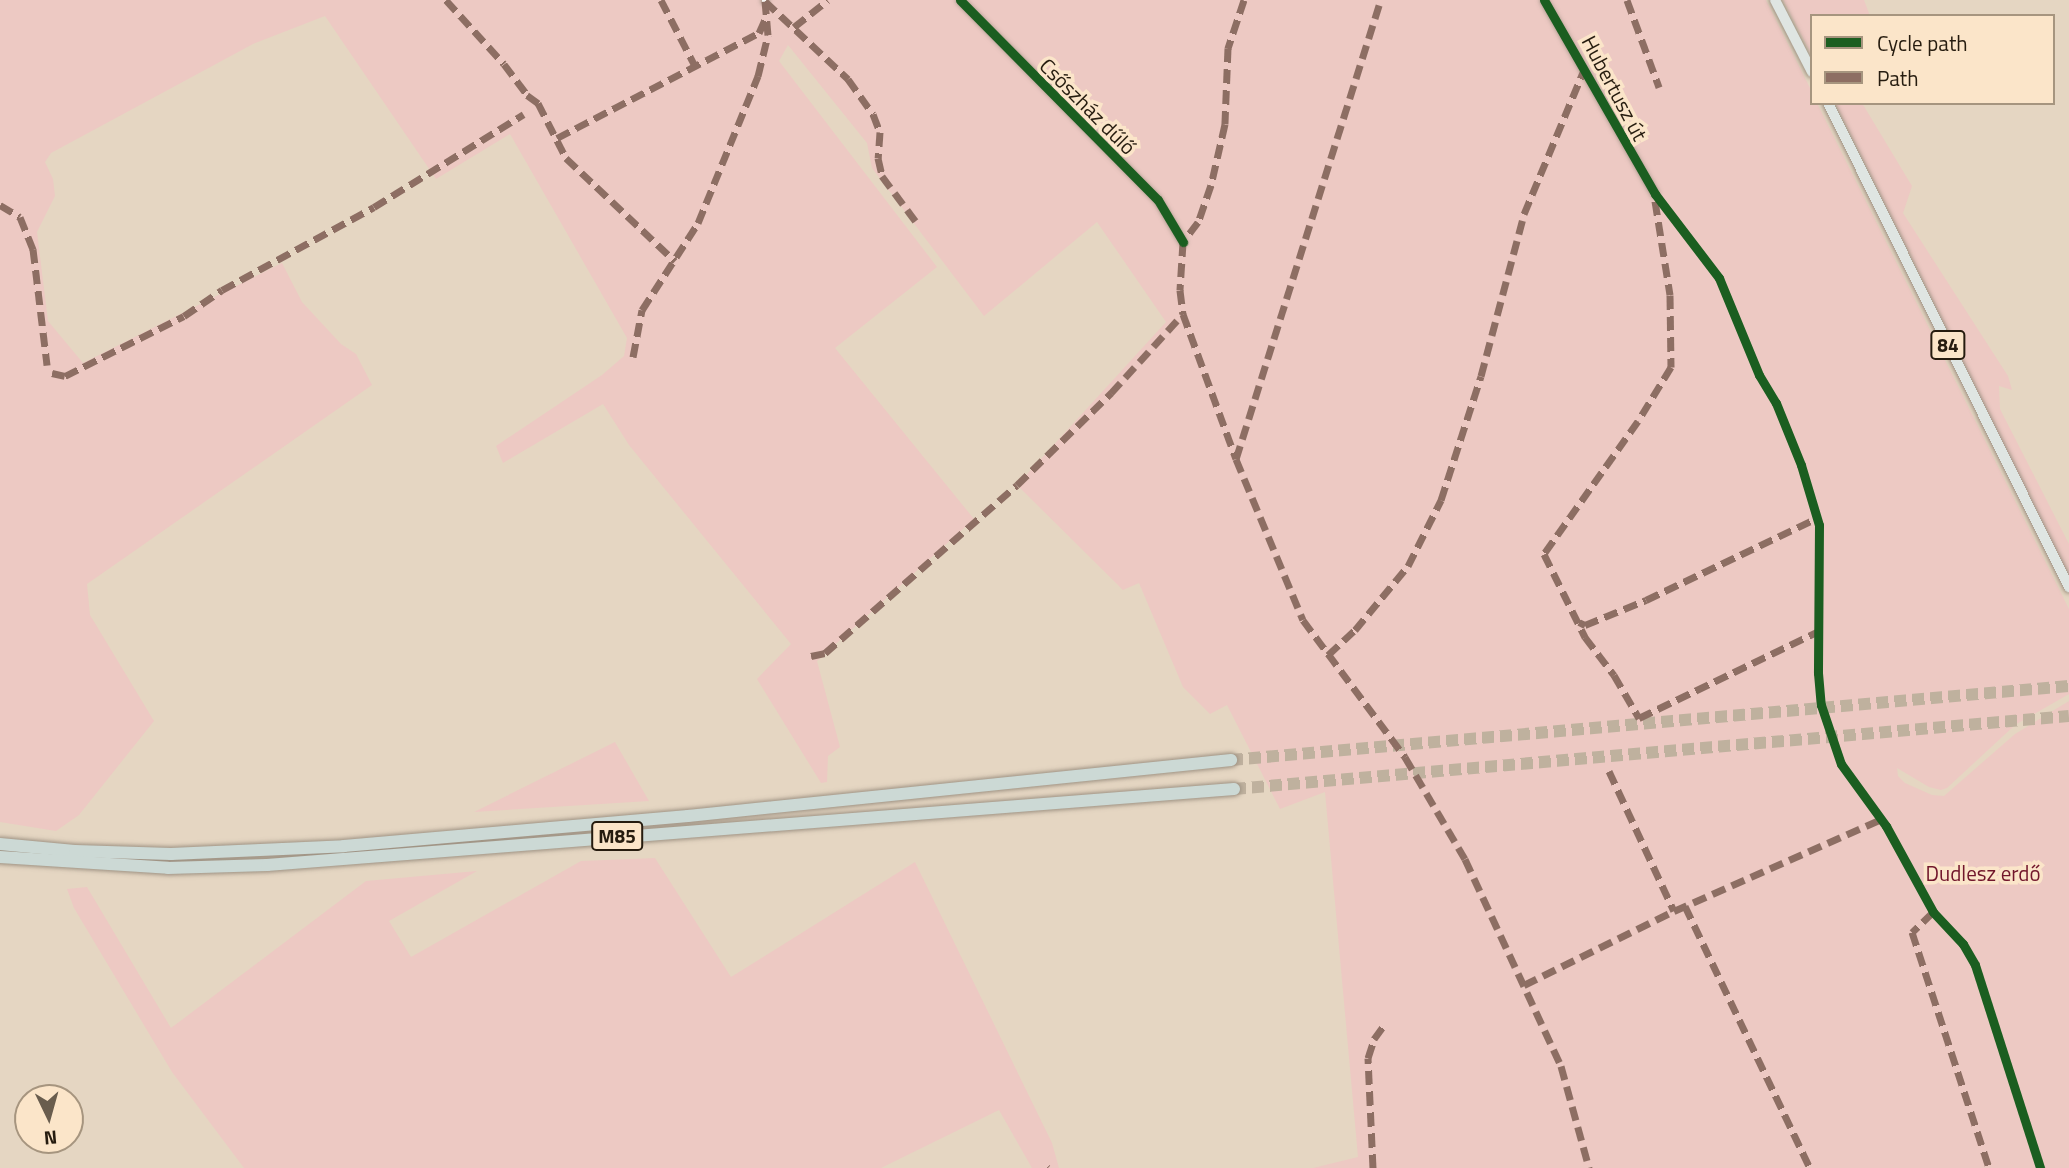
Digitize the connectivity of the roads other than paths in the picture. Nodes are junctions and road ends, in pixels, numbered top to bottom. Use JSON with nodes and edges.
{"nodes":[{"id":1,"x":960,"y":0,"type":"edge"},
{"id":2,"x":1544,"y":0,"type":"edge"},
{"id":3,"x":1775,"y":0,"type":"edge"},
{"id":4,"x":1810,"y":68,"type":"edge"},
{"id":5,"x":1829,"y":105,"type":"edge"},
{"id":6,"x":1655,"y":194,"type":"dead end"},
{"id":7,"x":1183,"y":242,"type":"dead end"},
{"id":8,"x":2069,"y":587,"type":"edge"},
{"id":9,"x":1231,"y":760,"type":"tunnel mouth"},
{"id":10,"x":1234,"y":789,"type":"tunnel mouth"},
{"id":11,"x":0,"y":844,"type":"edge"},
{"id":12,"x":0,"y":858,"type":"edge"}],
"edges":[{"from":1,"to":7,"type":"street","name":"Csőszház dűlő"},
{"from":2,"to":6,"type":"street","name":"Hubertusz út"},
{"from":3,"to":4,"type":"main road"},
{"from":5,"to":8,"type":"main road","number":"84"},
{"from":9,"to":11,"type":"highway","number":"M85"},
{"from":10,"to":12,"type":"highway","number":"M85"}]}
